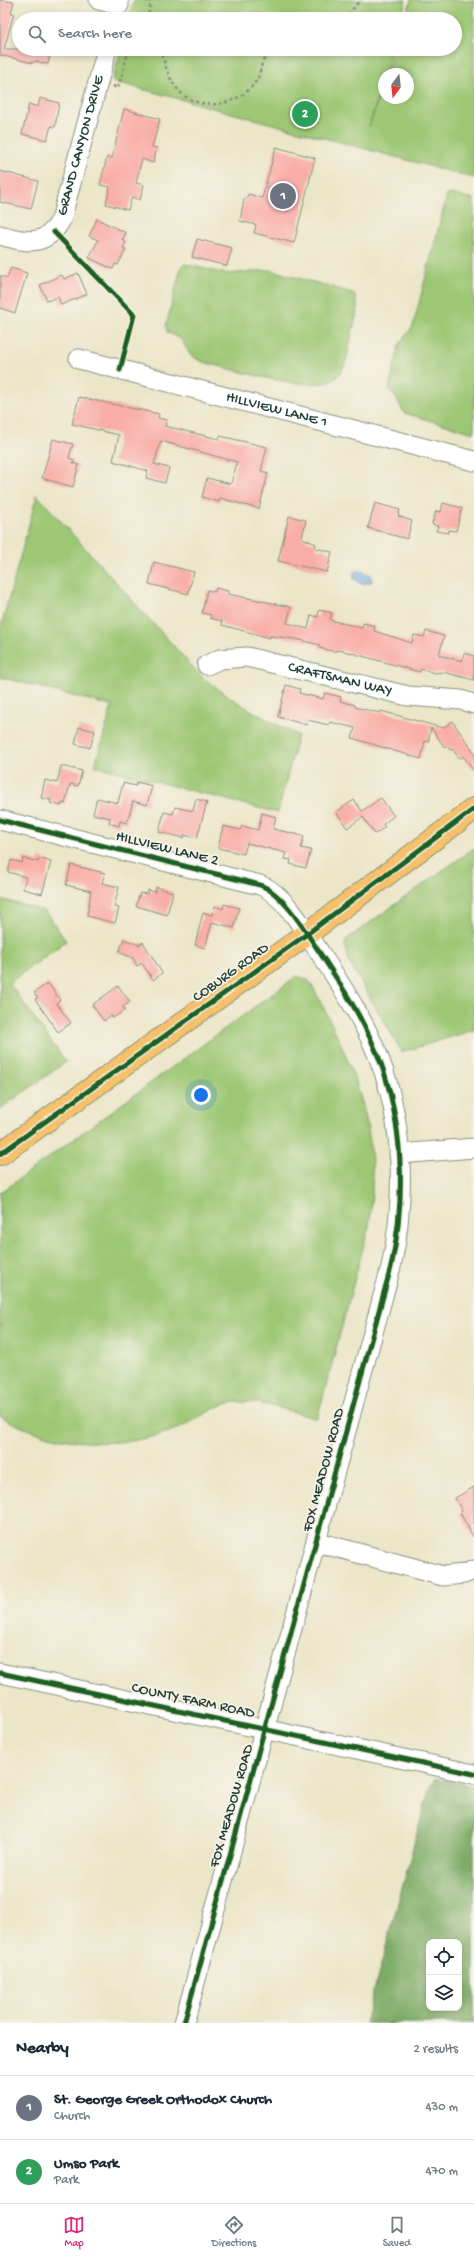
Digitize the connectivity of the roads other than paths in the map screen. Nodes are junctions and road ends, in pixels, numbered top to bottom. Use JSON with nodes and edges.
{"nodes":[{"id":1,"x":99,"y":0,"type":"edge"},
{"id":2,"x":118,"y":8,"type":"edge"},
{"id":3,"x":105,"y":56,"type":"edge"},
{"id":4,"x":0,"y":235,"type":"edge"},
{"id":5,"x":79,"y":359,"type":"dead end"},
{"id":6,"x":474,"y":461,"type":"edge"},
{"id":7,"x":207,"y":665,"type":"dead end"},
{"id":8,"x":474,"y":704,"type":"edge"},
{"id":9,"x":474,"y":808,"type":"edge"},
{"id":10,"x":0,"y":820,"type":"edge"},
{"id":11,"x":307,"y":934,"type":"junction"},
{"id":12,"x":474,"y":1148,"type":"edge"},
{"id":13,"x":0,"y":1154,"type":"edge"},
{"id":14,"x":399,"y":1154,"type":"junction"},
{"id":15,"x":316,"y":1542,"type":"junction"},
{"id":16,"x":474,"y":1570,"type":"edge"},
{"id":17,"x":0,"y":1673,"type":"edge"},
{"id":18,"x":266,"y":1728,"type":"junction"},
{"id":19,"x":474,"y":1774,"type":"edge"},
{"id":20,"x":184,"y":2023,"type":"edge"}],
"edges":[{"from":1,"to":2,"type":"street"},
{"from":3,"to":4,"type":"street","name":"GRAND CANYON DRIVE"},
{"from":5,"to":6,"type":"street","name":"HILLVIEW LANE 1"},
{"from":7,"to":8,"type":"street","name":"CRAFTSMAN WAY"},
{"from":9,"to":11,"type":"main road","name":"COBURG ROAD"},
{"from":10,"to":11,"type":"street","name":"HILLVIEW LANE 2"},
{"from":11,"to":13,"type":"main road","name":"COBURG ROAD"},
{"from":11,"to":14,"type":"street","name":"FOX MEADOW ROAD"},
{"from":12,"to":14,"type":"street"},
{"from":14,"to":15,"type":"street","name":"FOX MEADOW ROAD"},
{"from":15,"to":16,"type":"street"},
{"from":15,"to":18,"type":"street","name":"FOX MEADOW ROAD"},
{"from":17,"to":18,"type":"street","name":"COUNTY FARM ROAD"},
{"from":18,"to":19,"type":"street","name":"COUNTY FARM ROAD"},
{"from":18,"to":20,"type":"street","name":"FOX MEADOW ROAD"}]}
